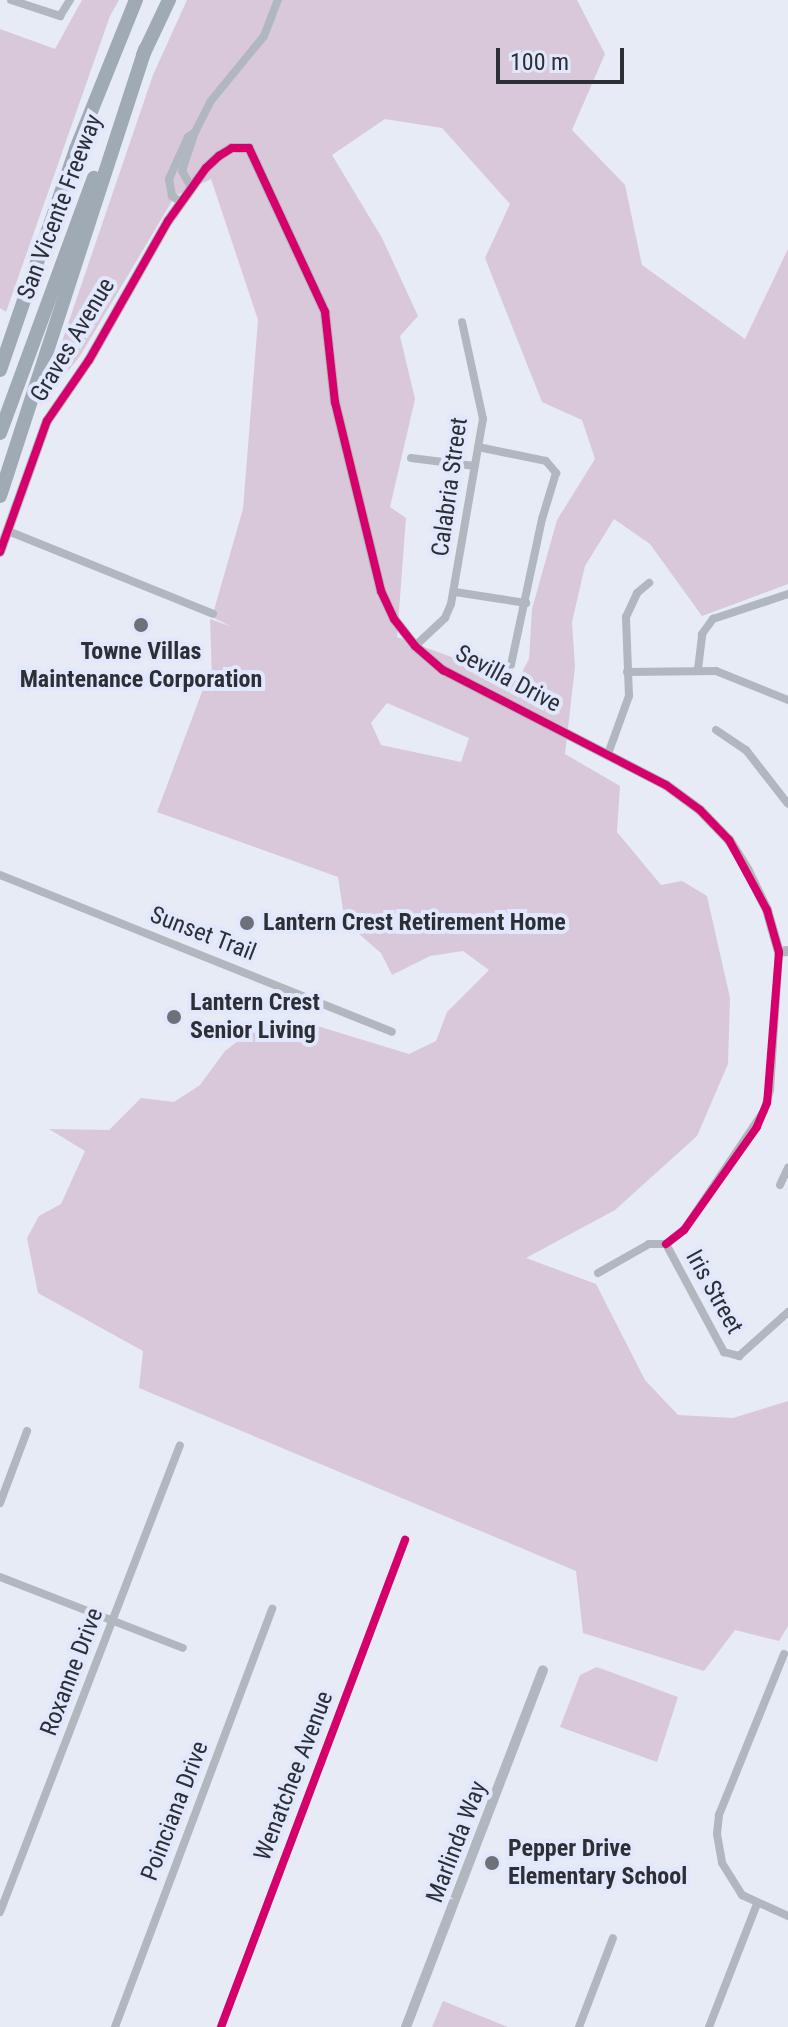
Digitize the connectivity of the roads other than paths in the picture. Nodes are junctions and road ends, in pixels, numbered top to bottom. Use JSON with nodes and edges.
{"nodes":[{"id":1,"x":11,"y":0,"type":"edge"},
{"id":2,"x":70,"y":0,"type":"edge"},
{"id":3,"x":136,"y":0,"type":"edge"},
{"id":4,"x":169,"y":0,"type":"edge"},
{"id":5,"x":278,"y":0,"type":"edge"},
{"id":6,"x":145,"y":49,"type":"junction"},
{"id":7,"x":195,"y":132,"type":"junction"},
{"id":8,"x":191,"y":187,"type":"junction"},
{"id":9,"x":181,"y":202,"type":"junction"},
{"id":10,"x":21,"y":308,"type":"junction"},
{"id":11,"x":462,"y":322,"type":"dead end"},
{"id":12,"x":0,"y":342,"type":"edge"},
{"id":13,"x":0,"y":370,"type":"edge"},
{"id":14,"x":0,"y":433,"type":"edge"},
{"id":15,"x":478,"y":447,"type":"junction"},
{"id":16,"x":411,"y":458,"type":"dead end"},
{"id":17,"x":475,"y":466,"type":"junction"},
{"id":18,"x":0,"y":496,"type":"edge"},
{"id":19,"x":8,"y":531,"type":"junction"},
{"id":20,"x":0,"y":552,"type":"edge"},
{"id":21,"x":649,"y":583,"type":"dead end"},
{"id":22,"x":455,"y":592,"type":"junction"},
{"id":23,"x":788,"y":594,"type":"edge"},
{"id":24,"x":526,"y":603,"type":"junction"},
{"id":25,"x":213,"y":614,"type":"dead end"},
{"id":26,"x":415,"y":646,"type":"junction"},
{"id":27,"x":511,"y":665,"type":"dead end"},
{"id":28,"x":698,"y":669,"type":"junction"},
{"id":29,"x":627,"y":672,"type":"junction"},
{"id":30,"x":788,"y":700,"type":"edge"},
{"id":31,"x":716,"y":730,"type":"dead end"},
{"id":32,"x":608,"y":754,"type":"junction"},
{"id":33,"x":788,"y":804,"type":"edge"},
{"id":34,"x":0,"y":875,"type":"edge"},
{"id":35,"x":784,"y":952,"type":"edge"},
{"id":36,"x":392,"y":1032,"type":"dead end"},
{"id":37,"x":788,"y":1168,"type":"edge"},
{"id":38,"x":780,"y":1185,"type":"dead end"},
{"id":39,"x":666,"y":1244,"type":"junction"},
{"id":40,"x":598,"y":1273,"type":"dead end"},
{"id":41,"x":788,"y":1312,"type":"edge"},
{"id":42,"x":27,"y":1431,"type":"dead end"},
{"id":43,"x":180,"y":1445,"type":"dead end"},
{"id":44,"x":0,"y":1503,"type":"edge"},
{"id":45,"x":405,"y":1540,"type":"dead end"},
{"id":46,"x":0,"y":1577,"type":"edge"},
{"id":47,"x":272,"y":1609,"type":"dead end"},
{"id":48,"x":113,"y":1621,"type":"junction"},
{"id":49,"x":183,"y":1648,"type":"dead end"},
{"id":50,"x":784,"y":1654,"type":"dead end"},
{"id":51,"x":543,"y":1670,"type":"dead end"},
{"id":52,"x":757,"y":1904,"type":"junction"},
{"id":53,"x":0,"y":1912,"type":"edge"},
{"id":54,"x":788,"y":1916,"type":"edge"},
{"id":55,"x":613,"y":1938,"type":"dead end"},
{"id":56,"x":115,"y":2027,"type":"edge"},
{"id":57,"x":221,"y":2027,"type":"edge"},
{"id":58,"x":406,"y":2027,"type":"edge"},
{"id":59,"x":579,"y":2027,"type":"edge"},
{"id":60,"x":709,"y":2027,"type":"edge"}],
"edges":[{"from":1,"to":2,"type":"street"},
{"from":3,"to":10,"type":"highway","name":"San Vicente Freeway"},
{"from":4,"to":6,"type":"highway","name":"San Vicente Freeway"},
{"from":5,"to":7,"type":"street"},
{"from":6,"to":14,"type":"highway","name":"San Vicente Freeway"},
{"from":6,"to":18,"type":"highway"},
{"from":7,"to":8,"type":"street"},
{"from":7,"to":9,"type":"street"},
{"from":8,"to":9,"type":"street","name":"Sevilla Drive"},
{"from":8,"to":26,"type":"street","name":"Sevilla Drive"},
{"from":9,"to":19,"type":"street","name":"Graves Avenue"},
{"from":10,"to":12,"type":"highway"},
{"from":10,"to":13,"type":"highway","name":"San Vicente Freeway"},
{"from":11,"to":15,"type":"street","name":"Calabria Street"},
{"from":15,"to":17,"type":"street","name":"Calabria Street"},
{"from":15,"to":24,"type":"street"},
{"from":16,"to":17,"type":"street"},
{"from":17,"to":22,"type":"street","name":"Calabria Street"},
{"from":19,"to":20,"type":"street","name":"Graves Avenue"},
{"from":19,"to":25,"type":"street"},
{"from":21,"to":29,"type":"street"},
{"from":22,"to":24,"type":"street"},
{"from":22,"to":26,"type":"street","name":"Calabria Street"},
{"from":23,"to":28,"type":"street"},
{"from":24,"to":27,"type":"street"},
{"from":26,"to":32,"type":"street","name":"Sevilla Drive"},
{"from":28,"to":29,"type":"street"},
{"from":28,"to":30,"type":"street"},
{"from":29,"to":32,"type":"street"},
{"from":31,"to":33,"type":"street"},
{"from":32,"to":35,"type":"street","name":"Sevilla Drive"},
{"from":34,"to":36,"type":"street","name":"Sunset Trail"},
{"from":35,"to":39,"type":"street","name":"Sevilla Drive"},
{"from":37,"to":38,"type":"street"},
{"from":39,"to":40,"type":"street"},
{"from":39,"to":41,"type":"street","name":"Iris Street"},
{"from":42,"to":44,"type":"street"},
{"from":43,"to":48,"type":"street","name":"Roxanne Drive"},
{"from":45,"to":57,"type":"street","name":"Wenatchee Avenue"},
{"from":46,"to":48,"type":"street"},
{"from":47,"to":56,"type":"street","name":"Poinciana Drive"},
{"from":48,"to":49,"type":"street"},
{"from":48,"to":53,"type":"street","name":"Roxanne Drive"},
{"from":50,"to":52,"type":"street"},
{"from":51,"to":58,"type":"street","name":"Marlinda Way"},
{"from":52,"to":54,"type":"street"},
{"from":52,"to":60,"type":"street"},
{"from":55,"to":59,"type":"street"}]}
